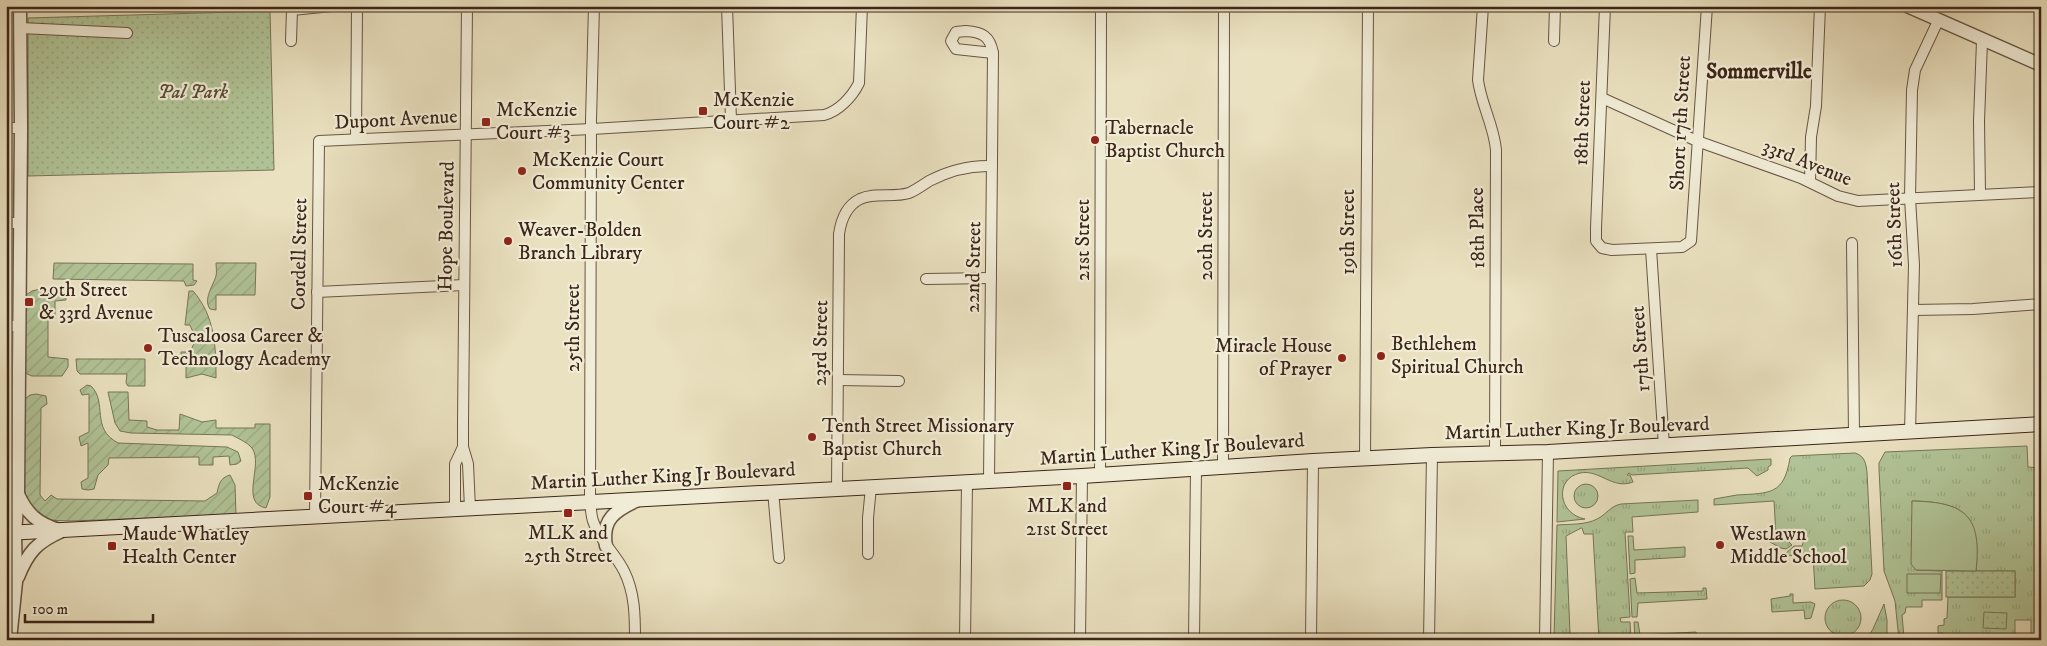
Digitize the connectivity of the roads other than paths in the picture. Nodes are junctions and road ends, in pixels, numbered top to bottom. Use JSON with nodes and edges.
{"nodes":[{"id":1,"x":20,"y":6,"type":"edge"},
{"id":2,"x":332,"y":6,"type":"edge"},
{"id":3,"x":357,"y":6,"type":"edge"},
{"id":4,"x":467,"y":6,"type":"edge"},
{"id":5,"x":594,"y":6,"type":"edge"},
{"id":6,"x":727,"y":6,"type":"edge"},
{"id":7,"x":862,"y":6,"type":"edge"},
{"id":8,"x":1102,"y":6,"type":"edge"},
{"id":9,"x":1224,"y":6,"type":"edge"},
{"id":10,"x":1368,"y":6,"type":"edge"},
{"id":11,"x":1483,"y":6,"type":"edge"},
{"id":12,"x":1555,"y":6,"type":"edge"},
{"id":13,"x":1605,"y":6,"type":"edge"},
{"id":14,"x":1707,"y":6,"type":"edge"},
{"id":15,"x":1820,"y":6,"type":"edge"},
{"id":16,"x":1906,"y":6,"type":"edge"},
{"id":17,"x":6,"y":7,"type":"edge"},
{"id":18,"x":1938,"y":21,"type":"junction"},
{"id":19,"x":20,"y":28,"type":"junction"},
{"id":20,"x":127,"y":34,"type":"dead end"},
{"id":21,"x":291,"y":41,"type":"dead end"},
{"id":22,"x":1554,"y":41,"type":"dead end"},
{"id":23,"x":1982,"y":41,"type":"junction"},
{"id":24,"x":993,"y":53,"type":"dead end"},
{"id":25,"x":2039,"y":62,"type":"edge"},
{"id":26,"x":1602,"y":98,"type":"junction"},
{"id":27,"x":731,"y":120,"type":"junction"},
{"id":28,"x":6,"y":128,"type":"edge"},
{"id":29,"x":21,"y":128,"type":"junction"},
{"id":30,"x":592,"y":129,"type":"junction"},
{"id":31,"x":465,"y":134,"type":"junction"},
{"id":32,"x":356,"y":139,"type":"junction"},
{"id":33,"x":1697,"y":140,"type":"junction"},
{"id":34,"x":318,"y":141,"type":"joint"},
{"id":35,"x":992,"y":166,"type":"junction"},
{"id":36,"x":1810,"y":182,"type":"junction"},
{"id":37,"x":2041,"y":192,"type":"edge"},
{"id":38,"x":1980,"y":194,"type":"junction"},
{"id":39,"x":1910,"y":198,"type":"junction"},
{"id":40,"x":6,"y":223,"type":"edge"},
{"id":41,"x":20,"y":223,"type":"junction"},
{"id":42,"x":1852,"y":243,"type":"dead end"},
{"id":43,"x":1651,"y":249,"type":"junction"},
{"id":44,"x":991,"y":278,"type":"junction"},
{"id":45,"x":926,"y":279,"type":"dead end"},
{"id":46,"x":464,"y":285,"type":"junction"},
{"id":47,"x":317,"y":292,"type":"junction"},
{"id":48,"x":2041,"y":304,"type":"edge"},
{"id":49,"x":1913,"y":310,"type":"junction"},
{"id":50,"x":12,"y":326,"type":"edge"},
{"id":51,"x":838,"y":380,"type":"junction"},
{"id":52,"x":899,"y":381,"type":"dead end"},
{"id":53,"x":2041,"y":424,"type":"edge"},
{"id":54,"x":1910,"y":433,"type":"junction"},
{"id":55,"x":1854,"y":436,"type":"junction"},
{"id":56,"x":1664,"y":446,"type":"junction"},
{"id":57,"x":463,"y":447,"type":"junction"},
{"id":58,"x":1548,"y":452,"type":"junction"},
{"id":59,"x":1495,"y":453,"type":"junction"},
{"id":60,"x":1432,"y":455,"type":"junction"},
{"id":61,"x":1365,"y":458,"type":"junction"},
{"id":62,"x":1313,"y":461,"type":"junction"},
{"id":63,"x":1223,"y":467,"type":"junction"},
{"id":64,"x":1196,"y":469,"type":"junction"},
{"id":65,"x":1100,"y":474,"type":"junction"},
{"id":66,"x":1082,"y":476,"type":"junction"},
{"id":67,"x":989,"y":481,"type":"junction"},
{"id":68,"x":966,"y":482,"type":"junction"},
{"id":69,"x":871,"y":487,"type":"junction"},
{"id":70,"x":837,"y":488,"type":"junction"},
{"id":71,"x":773,"y":491,"type":"junction"},
{"id":72,"x":18,"y":494,"type":"junction"},
{"id":73,"x":640,"y":498,"type":"junction"},
{"id":74,"x":590,"y":501,"type":"junction"},
{"id":75,"x":470,"y":508,"type":"junction"},
{"id":76,"x":455,"y":509,"type":"junction"},
{"id":77,"x":6,"y":512,"type":"edge"},
{"id":78,"x":315,"y":517,"type":"junction"},
{"id":79,"x":62,"y":531,"type":"junction"},
{"id":80,"x":11,"y":533,"type":"edge"},
{"id":81,"x":606,"y":546,"type":"junction"},
{"id":82,"x":868,"y":554,"type":"dead end"},
{"id":83,"x":6,"y":556,"type":"edge"},
{"id":84,"x":779,"y":558,"type":"dead end"},
{"id":85,"x":16,"y":582,"type":"junction"},
{"id":86,"x":10,"y":640,"type":"edge"},
{"id":87,"x":635,"y":640,"type":"edge"},
{"id":88,"x":965,"y":640,"type":"edge"},
{"id":89,"x":1080,"y":640,"type":"edge"},
{"id":90,"x":1194,"y":640,"type":"edge"},
{"id":91,"x":1311,"y":640,"type":"edge"},
{"id":92,"x":1429,"y":640,"type":"edge"},
{"id":93,"x":1545,"y":640,"type":"edge"}],
"edges":[{"from":1,"to":17,"type":"street"},
{"from":1,"to":19,"type":"street"},
{"from":2,"to":21,"type":"street"},
{"from":3,"to":32,"type":"street"},
{"from":4,"to":31,"type":"street","name":"Hope Boulevard"},
{"from":5,"to":30,"type":"street","name":"25th Street"},
{"from":6,"to":27,"type":"street"},
{"from":7,"to":27,"type":"street","name":"Dupont Avenue"},
{"from":8,"to":65,"type":"street","name":"21st Street"},
{"from":9,"to":63,"type":"street","name":"20th Street"},
{"from":10,"to":61,"type":"street","name":"19th Street"},
{"from":11,"to":59,"type":"street","name":"18th Place"},
{"from":12,"to":22,"type":"street"},
{"from":13,"to":26,"type":"street","name":"18th Street"},
{"from":14,"to":33,"type":"street","name":"Short 17th Street"},
{"from":15,"to":36,"type":"street"},
{"from":16,"to":18,"type":"street"},
{"from":18,"to":23,"type":"street"},
{"from":18,"to":39,"type":"street","name":"16th Street"},
{"from":19,"to":20,"type":"street"},
{"from":19,"to":29,"type":"street"},
{"from":23,"to":25,"type":"street"},
{"from":23,"to":38,"type":"street"},
{"from":24,"to":35,"type":"street","name":"22nd Street"},
{"from":26,"to":33,"type":"street","name":"33rd Avenue"},
{"from":26,"to":43,"type":"street","name":"18th Street"},
{"from":27,"to":30,"type":"street","name":"Dupont Avenue"},
{"from":28,"to":29,"type":"street"},
{"from":29,"to":41,"type":"street"},
{"from":30,"to":31,"type":"street","name":"Dupont Avenue"},
{"from":30,"to":74,"type":"street","name":"25th Street"},
{"from":31,"to":32,"type":"street","name":"Dupont Avenue"},
{"from":31,"to":46,"type":"street","name":"Hope Boulevard"},
{"from":32,"to":34,"type":"street","name":"Dupont Avenue"},
{"from":33,"to":36,"type":"street","name":"33rd Avenue"},
{"from":33,"to":43,"type":"street","name":"Short 17th Street"},
{"from":34,"to":47,"type":"street","name":"Cordell Street"},
{"from":35,"to":44,"type":"street","name":"22nd Street"},
{"from":35,"to":51,"type":"street","name":"23rd Street"},
{"from":36,"to":39,"type":"street","name":"33rd Avenue"},
{"from":37,"to":38,"type":"street","name":"33rd Avenue"},
{"from":38,"to":39,"type":"street","name":"33rd Avenue"},
{"from":39,"to":49,"type":"street","name":"16th Street"},
{"from":40,"to":41,"type":"street"},
{"from":41,"to":50,"type":"street"},
{"from":42,"to":55,"type":"street"},
{"from":43,"to":56,"type":"street","name":"17th Street"},
{"from":44,"to":45,"type":"street"},
{"from":44,"to":67,"type":"street","name":"22nd Street"},
{"from":46,"to":47,"type":"street"},
{"from":46,"to":57,"type":"street","name":"Hope Boulevard"},
{"from":47,"to":78,"type":"street","name":"Cordell Street"},
{"from":48,"to":49,"type":"street"},
{"from":49,"to":54,"type":"street","name":"16th Street"},
{"from":50,"to":72,"type":"street"},
{"from":51,"to":52,"type":"street"},
{"from":51,"to":70,"type":"street","name":"23rd Street"},
{"from":53,"to":54,"type":"main road","name":"Martin Luther King Jr Boulevard"},
{"from":54,"to":55,"type":"main road","name":"Martin Luther King Jr Boulevard"},
{"from":55,"to":56,"type":"main road","name":"Martin Luther King Jr Boulevard"},
{"from":56,"to":58,"type":"main road","name":"Martin Luther King Jr Boulevard"},
{"from":57,"to":75,"type":"street","name":"Hope Boulevard"},
{"from":57,"to":76,"type":"street","name":"Hope Boulevard"},
{"from":58,"to":59,"type":"main road","name":"Martin Luther King Jr Boulevard"},
{"from":58,"to":93,"type":"street"},
{"from":59,"to":60,"type":"main road","name":"Martin Luther King Jr Boulevard"},
{"from":60,"to":61,"type":"main road","name":"Martin Luther King Jr Boulevard"},
{"from":60,"to":92,"type":"street"},
{"from":61,"to":62,"type":"main road","name":"Martin Luther King Jr Boulevard"},
{"from":62,"to":63,"type":"main road","name":"Martin Luther King Jr Boulevard"},
{"from":62,"to":91,"type":"street"},
{"from":63,"to":64,"type":"main road","name":"Martin Luther King Jr Boulevard"},
{"from":64,"to":65,"type":"main road","name":"Martin Luther King Jr Boulevard"},
{"from":64,"to":90,"type":"street"},
{"from":65,"to":66,"type":"main road","name":"Martin Luther King Jr Boulevard"},
{"from":66,"to":67,"type":"main road","name":"Martin Luther King Jr Boulevard"},
{"from":66,"to":89,"type":"street"},
{"from":67,"to":68,"type":"main road","name":"Martin Luther King Jr Boulevard"},
{"from":68,"to":69,"type":"main road","name":"Martin Luther King Jr Boulevard"},
{"from":68,"to":88,"type":"street"},
{"from":69,"to":70,"type":"main road","name":"Martin Luther King Jr Boulevard"},
{"from":69,"to":82,"type":"street"},
{"from":70,"to":71,"type":"main road","name":"Martin Luther King Jr Boulevard"},
{"from":71,"to":73,"type":"main road","name":"Martin Luther King Jr Boulevard"},
{"from":71,"to":84,"type":"street"},
{"from":72,"to":77,"type":"street"},
{"from":72,"to":79,"type":"street"},
{"from":72,"to":80,"type":"street"},
{"from":73,"to":74,"type":"main road","name":"Martin Luther King Jr Boulevard"},
{"from":73,"to":81,"type":"street"},
{"from":74,"to":75,"type":"main road","name":"Martin Luther King Jr Boulevard"},
{"from":74,"to":81,"type":"street","name":"25th Street"},
{"from":75,"to":76,"type":"main road","name":"Martin Luther King Jr Boulevard"},
{"from":76,"to":78,"type":"main road","name":"Martin Luther King Jr Boulevard"},
{"from":78,"to":79,"type":"main road","name":"Martin Luther King Jr Boulevard"},
{"from":79,"to":80,"type":"main road","name":"Martin Luther King Jr Boulevard"},
{"from":79,"to":85,"type":"street"},
{"from":80,"to":85,"type":"street"},
{"from":81,"to":87,"type":"street","name":"25th Street"},
{"from":83,"to":85,"type":"street"},
{"from":85,"to":86,"type":"street"}]}
